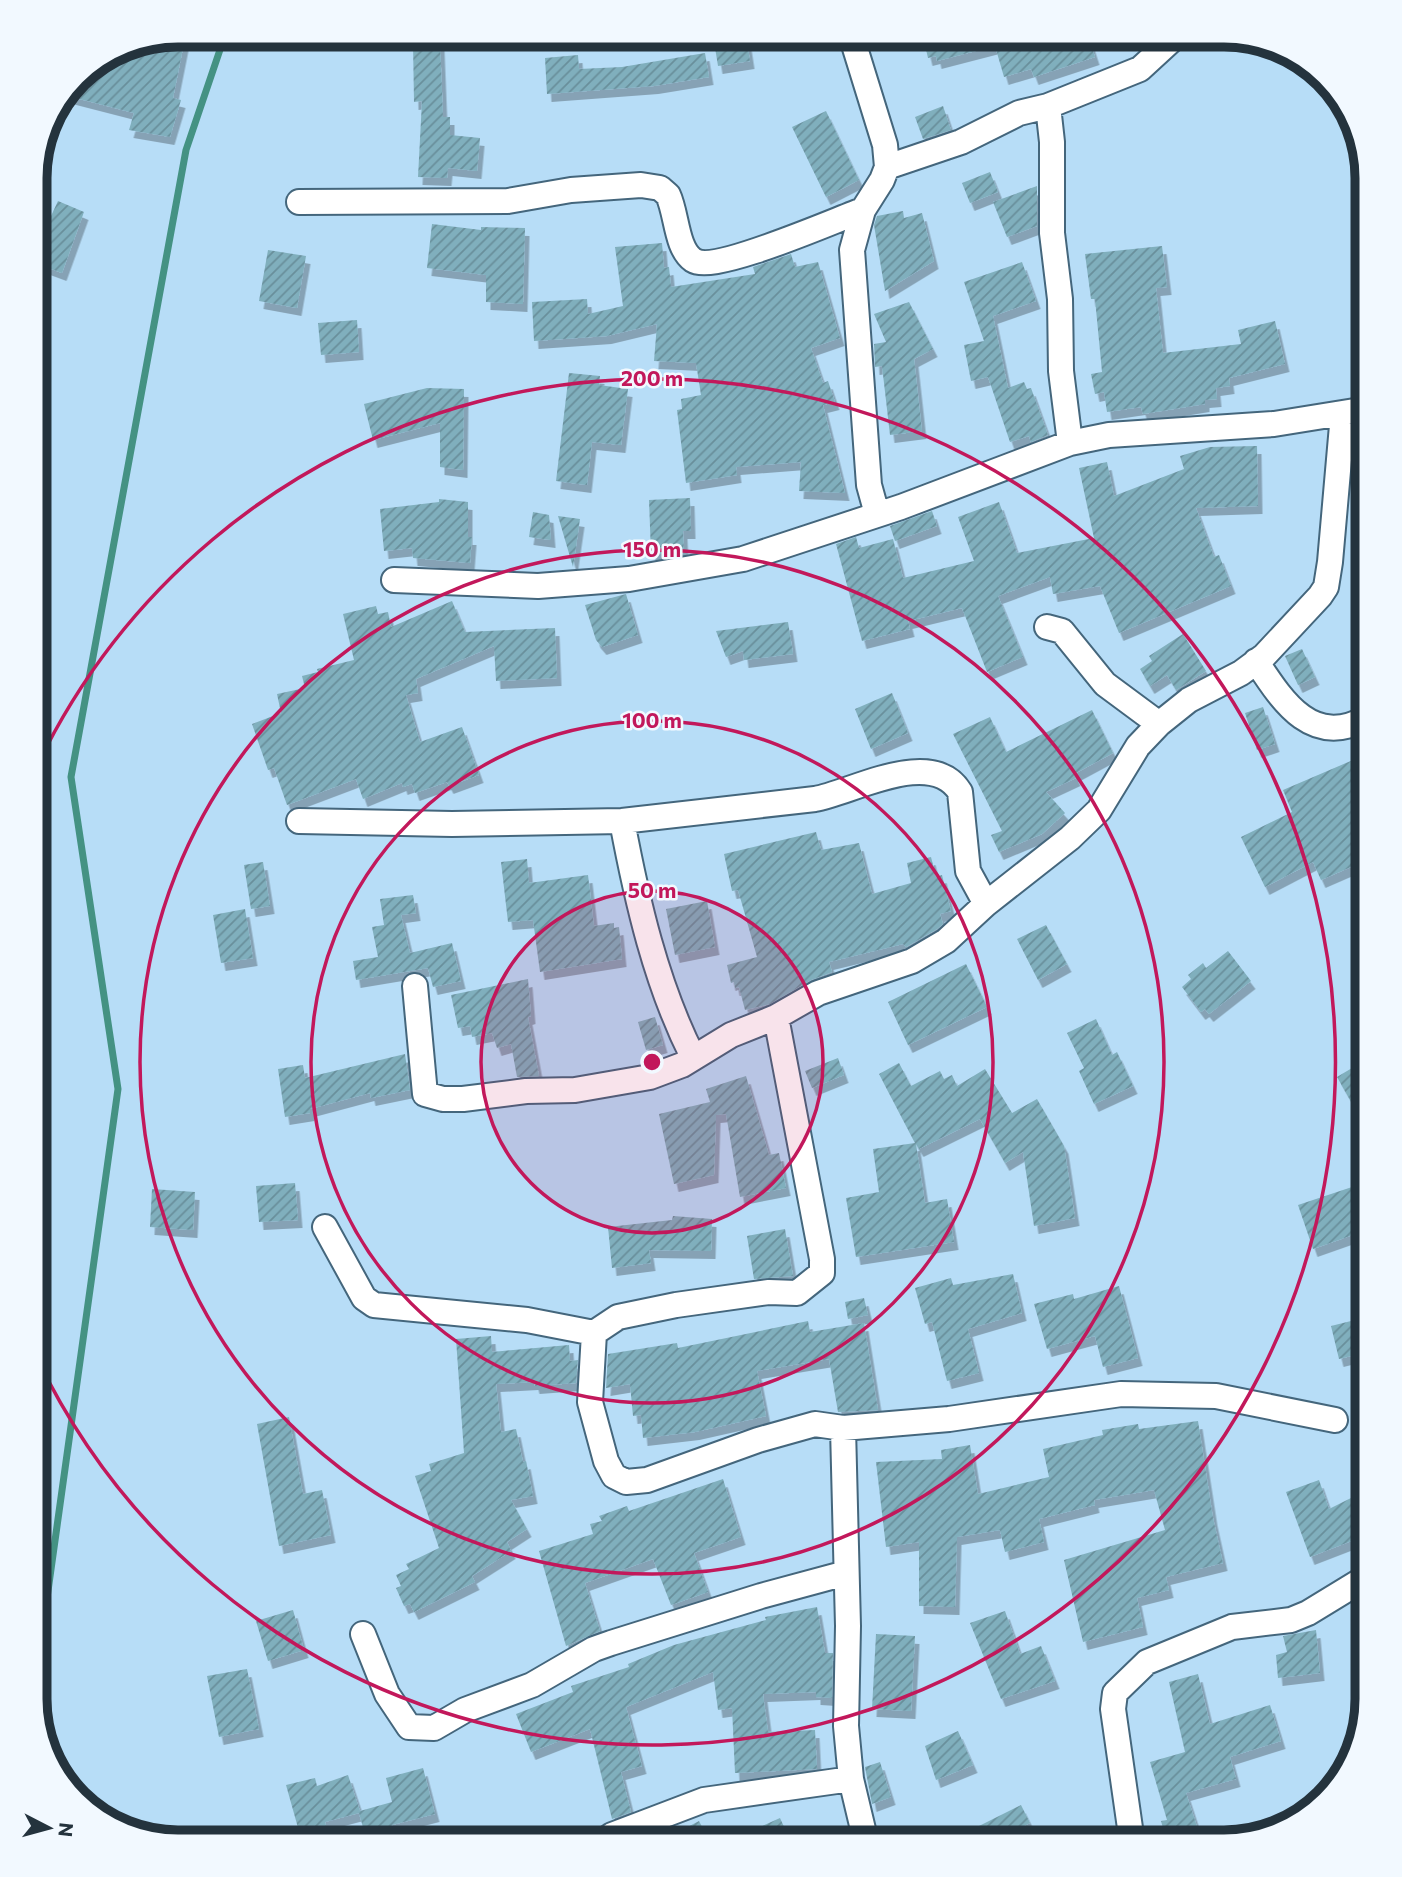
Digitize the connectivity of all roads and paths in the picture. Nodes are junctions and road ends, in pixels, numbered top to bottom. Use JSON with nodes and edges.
{"nodes":[{"id":1,"x":855,"y":48,"type":"edge"},
{"id":2,"x":1163,"y":48,"type":"edge"},
{"id":3,"x":1048,"y":106,"type":"junction"},
{"id":4,"x":887,"y":167,"type":"junction"},
{"id":5,"x":299,"y":202,"type":"dead end"},
{"id":6,"x":863,"y":210,"type":"junction"},
{"id":7,"x":1355,"y":412,"type":"edge"},
{"id":8,"x":1070,"y":443,"type":"junction"},
{"id":9,"x":877,"y":514,"type":"junction"},
{"id":10,"x":394,"y":580,"type":"dead end"},
{"id":11,"x":1047,"y":628,"type":"dead end"},
{"id":12,"x":1256,"y":661,"type":"junction"},
{"id":13,"x":1355,"y":722,"type":"edge"},
{"id":14,"x":1159,"y":724,"type":"junction"},
{"id":15,"x":299,"y":821,"type":"dead end"},
{"id":16,"x":622,"y":821,"type":"junction"},
{"id":17,"x":986,"y":904,"type":"junction"},
{"id":18,"x":415,"y":986,"type":"dead end"},
{"id":19,"x":776,"y":1017,"type":"junction"},
{"id":20,"x":693,"y":1057,"type":"junction"},
{"id":21,"x":325,"y":1227,"type":"dead end"},
{"id":22,"x":594,"y":1333,"type":"junction"},
{"id":23,"x":1335,"y":1420,"type":"dead end"},
{"id":24,"x":843,"y":1428,"type":"junction"},
{"id":25,"x":846,"y":1573,"type":"junction"},
{"id":26,"x":1355,"y":1584,"type":"edge"},
{"id":27,"x":363,"y":1634,"type":"dead end"},
{"id":28,"x":851,"y":1779,"type":"junction"},
{"id":29,"x":625,"y":1830,"type":"edge"},
{"id":30,"x":863,"y":1830,"type":"edge"},
{"id":31,"x":1130,"y":1830,"type":"edge"}],
"edges":[{"from":1,"to":4,"type":"street"},
{"from":2,"to":3,"type":"street"},
{"from":3,"to":4,"type":"street"},
{"from":3,"to":8,"type":"street"},
{"from":4,"to":6,"type":"street"},
{"from":5,"to":6,"type":"street"},
{"from":6,"to":9,"type":"street"},
{"from":7,"to":8,"type":"street"},
{"from":7,"to":12,"type":"street"},
{"from":8,"to":9,"type":"street"},
{"from":9,"to":10,"type":"street"},
{"from":11,"to":14,"type":"street"},
{"from":12,"to":13,"type":"street"},
{"from":12,"to":14,"type":"street"},
{"from":14,"to":17,"type":"street"},
{"from":15,"to":16,"type":"street"},
{"from":16,"to":17,"type":"street"},
{"from":16,"to":20,"type":"street"},
{"from":17,"to":19,"type":"street"},
{"from":18,"to":20,"type":"street"},
{"from":19,"to":20,"type":"street"},
{"from":19,"to":22,"type":"street"},
{"from":21,"to":22,"type":"street"},
{"from":22,"to":24,"type":"street"},
{"from":23,"to":24,"type":"street"},
{"from":24,"to":25,"type":"street"},
{"from":25,"to":27,"type":"street"},
{"from":25,"to":28,"type":"street"},
{"from":26,"to":31,"type":"street"},
{"from":28,"to":29,"type":"street"},
{"from":28,"to":30,"type":"street"}]}
